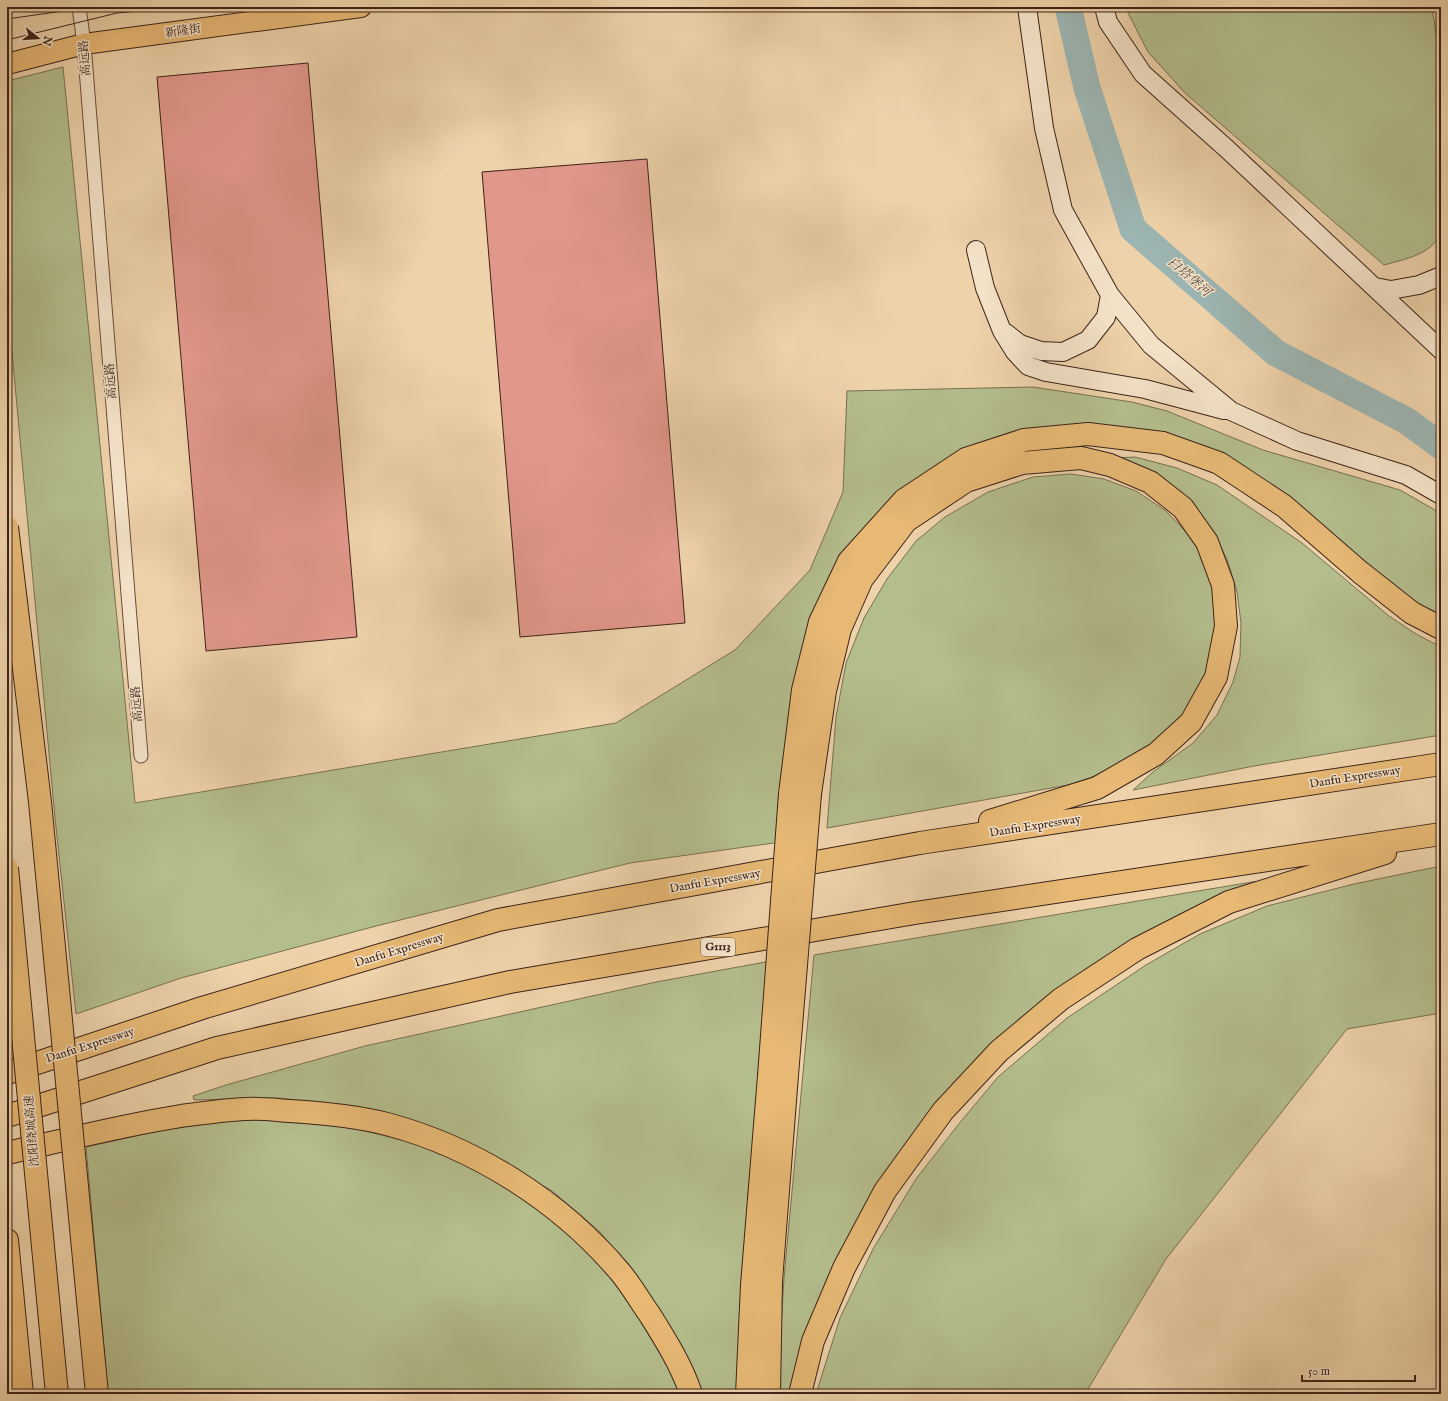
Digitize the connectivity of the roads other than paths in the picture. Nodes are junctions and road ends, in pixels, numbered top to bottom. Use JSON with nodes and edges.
{"nodes":[{"id":1,"x":79,"y":7,"type":"edge"},
{"id":2,"x":361,"y":7,"type":"edge"},
{"id":3,"x":1026,"y":7,"type":"edge"},
{"id":4,"x":1104,"y":7,"type":"edge"},
{"id":5,"x":84,"y":44,"type":"junction"},
{"id":6,"x":7,"y":64,"type":"edge"},
{"id":7,"x":976,"y":250,"type":"dead end"},
{"id":8,"x":1441,"y":276,"type":"edge"},
{"id":9,"x":1375,"y":287,"type":"junction"},
{"id":10,"x":1110,"y":294,"type":"junction"},
{"id":11,"x":1002,"y":330,"type":"junction"},
{"id":12,"x":1441,"y":350,"type":"edge"},
{"id":13,"x":1231,"y":411,"type":"junction"},
{"id":14,"x":1441,"y":495,"type":"edge"},
{"id":15,"x":7,"y":527,"type":"edge"},
{"id":16,"x":1441,"y":628,"type":"edge"},
{"id":17,"x":141,"y":756,"type":"dead end"},
{"id":18,"x":1441,"y":764,"type":"edge"},
{"id":19,"x":800,"y":794,"type":"junction"},
{"id":20,"x":1441,"y":835,"type":"edge"},
{"id":21,"x":920,"y":843,"type":"junction"},
{"id":22,"x":7,"y":868,"type":"edge"},
{"id":23,"x":7,"y":1073,"type":"edge"},
{"id":24,"x":778,"y":1076,"type":"junction"},
{"id":25,"x":7,"y":1116,"type":"edge"},
{"id":26,"x":7,"y":1154,"type":"edge"},
{"id":27,"x":7,"y":1240,"type":"edge"},
{"id":28,"x":22,"y":1394,"type":"edge"},
{"id":29,"x":57,"y":1394,"type":"edge"},
{"id":30,"x":97,"y":1394,"type":"edge"},
{"id":31,"x":691,"y":1394,"type":"edge"},
{"id":32,"x":747,"y":1394,"type":"edge"},
{"id":33,"x":769,"y":1394,"type":"edge"},
{"id":34,"x":800,"y":1394,"type":"edge"}],
"edges":[{"from":1,"to":5,"type":"street","name":"高远路"},
{"from":2,"to":5,"type":"main road","name":"新隆街"},
{"from":3,"to":10,"type":"main road"},
{"from":4,"to":9,"type":"main road"},
{"from":5,"to":6,"type":"main road","name":"新隆街"},
{"from":5,"to":17,"type":"street","name":"高远路"},
{"from":7,"to":11,"type":"main road"},
{"from":8,"to":9,"type":"main road"},
{"from":9,"to":12,"type":"main road"},
{"from":10,"to":11,"type":"main road"},
{"from":10,"to":13,"type":"main road"},
{"from":11,"to":13,"type":"main road"},
{"from":13,"to":14,"type":"main road"},
{"from":15,"to":30,"type":"highway","bridge":true},
{"from":16,"to":19,"type":"highway"},
{"from":18,"to":21,"type":"highway","name":"Danfu Expressway"},
{"from":19,"to":21,"type":"highway"},
{"from":19,"to":24,"type":"highway","bridge":true},
{"from":20,"to":25,"type":"highway","number":"G1113"},
{"from":20,"to":34,"type":"highway"},
{"from":21,"to":23,"type":"highway","name":"Danfu Expressway"},
{"from":22,"to":29,"type":"highway","name":"沈阳绕城高速","bridge":true},
{"from":24,"to":32,"type":"highway"},
{"from":24,"to":33,"type":"highway"},
{"from":26,"to":31,"type":"highway"},
{"from":27,"to":28,"type":"highway"}]}
